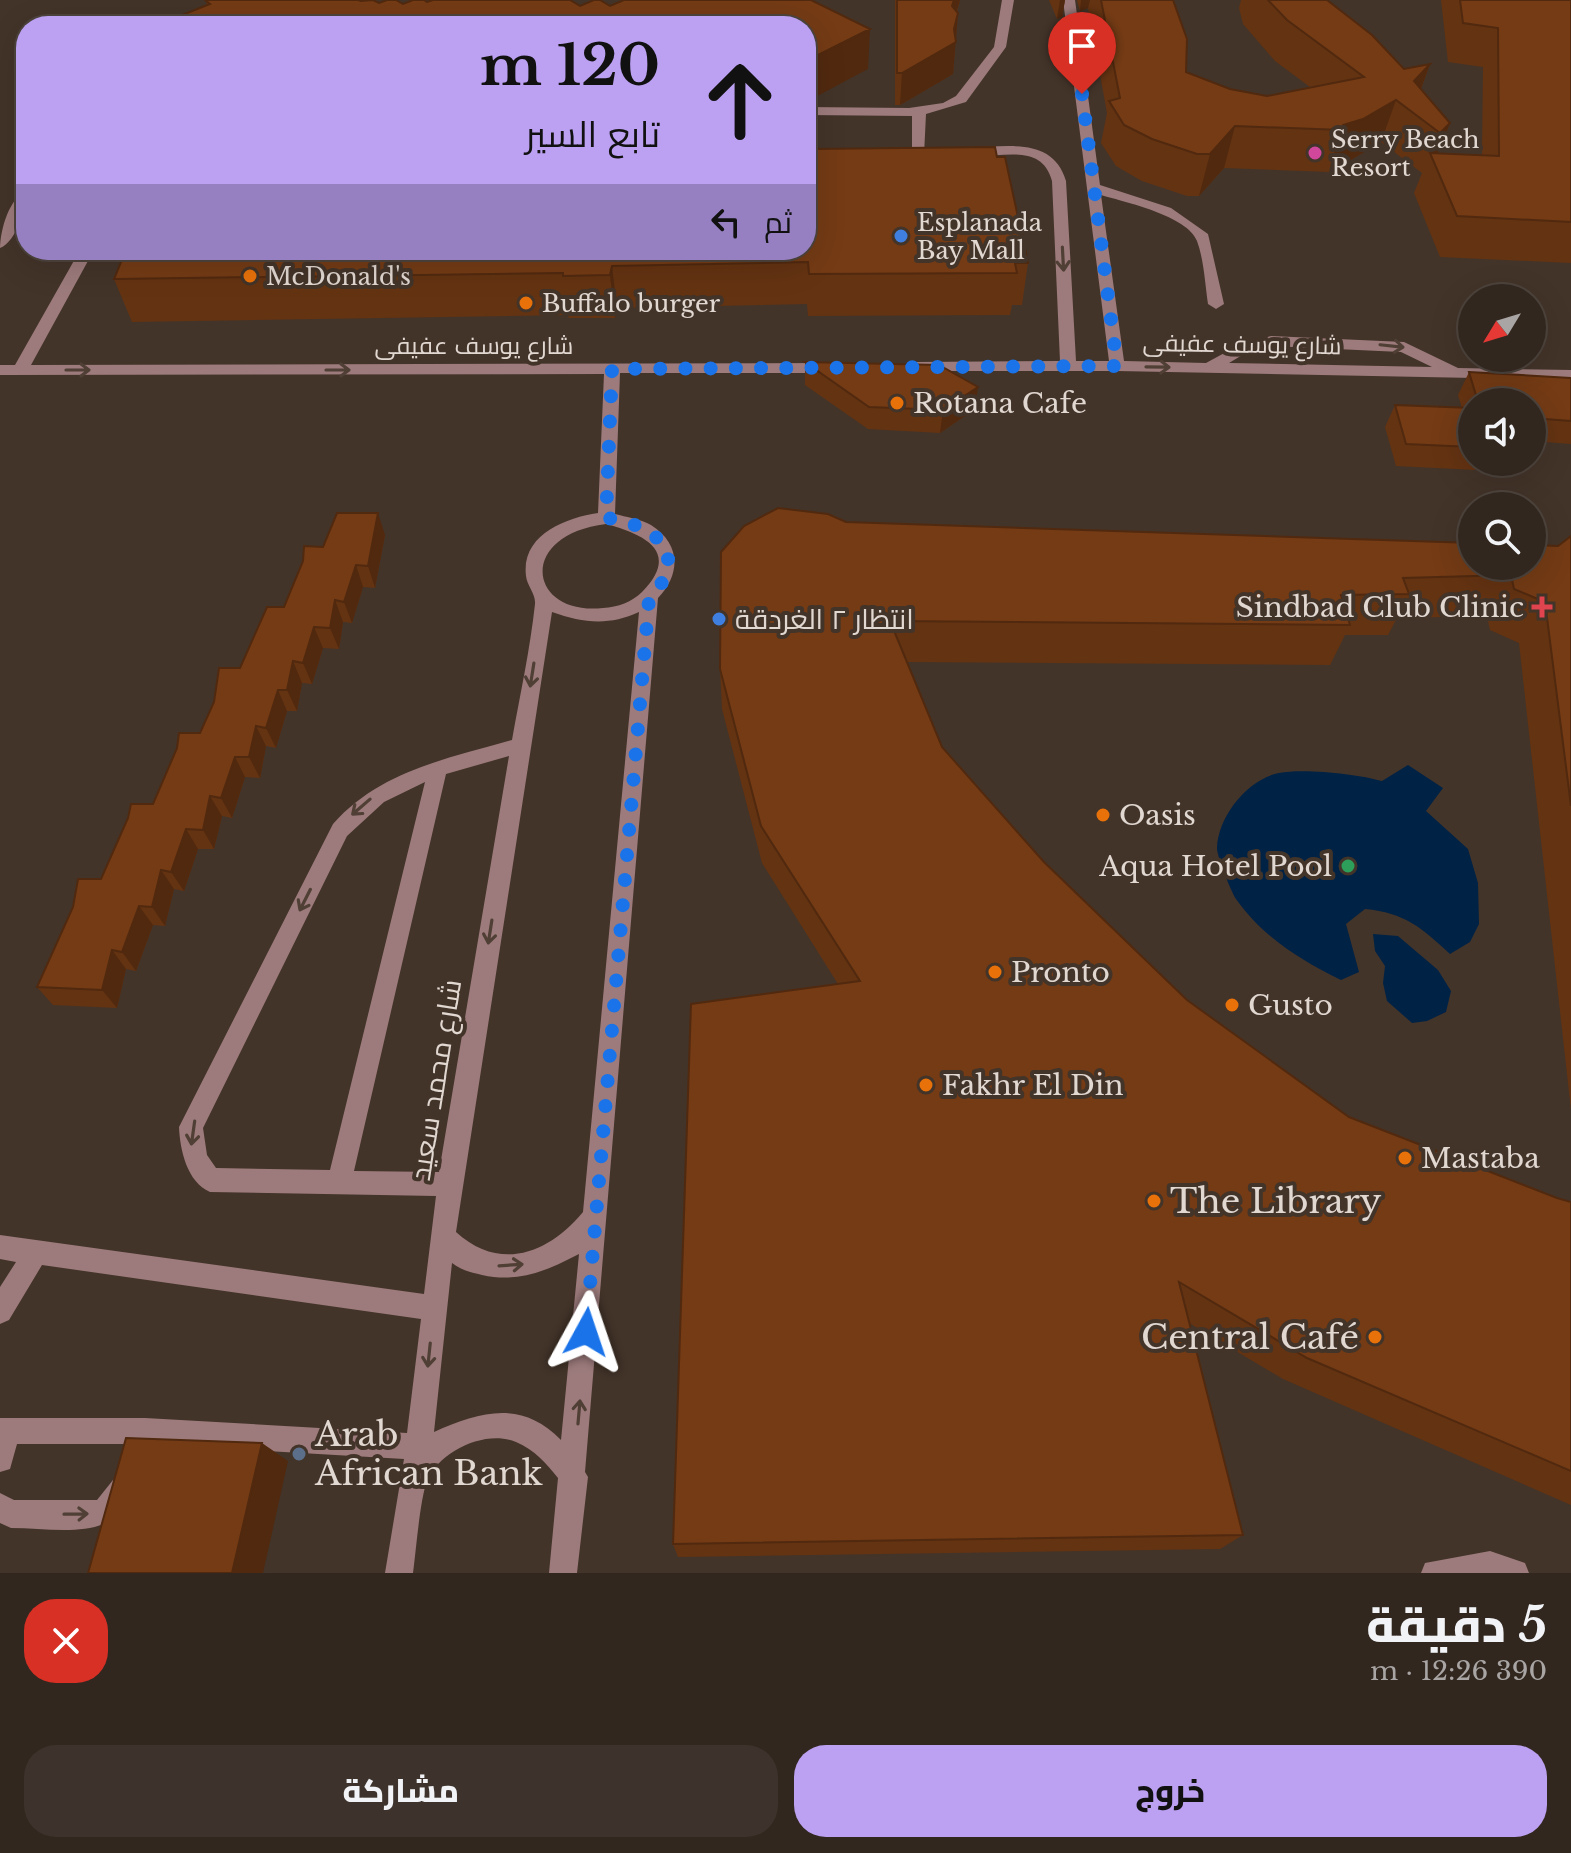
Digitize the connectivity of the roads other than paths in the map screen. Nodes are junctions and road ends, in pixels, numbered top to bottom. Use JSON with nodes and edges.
{"nodes":[{"id":1,"x":1008,"y":0,"type":"edge"},
{"id":2,"x":1069,"y":0,"type":"edge"},
{"id":3,"x":816,"y":111,"type":"edge"},
{"id":4,"x":919,"y":111,"type":"junction"},
{"id":5,"x":1094,"y":188,"type":"junction"},
{"id":6,"x":16,"y":214,"type":"edge"},
{"id":7,"x":0,"y":244,"type":"edge"},
{"id":8,"x":81,"y":260,"type":"edge"},
{"id":9,"x":1216,"y":304,"type":"dead end"},
{"id":10,"x":1068,"y":366,"type":"junction"},
{"id":11,"x":1117,"y":366,"type":"junction"},
{"id":12,"x":848,"y":367,"type":"edge"},
{"id":13,"x":895,"y":367,"type":"edge"},
{"id":14,"x":1208,"y":368,"type":"junction"},
{"id":15,"x":612,"y":369,"type":"junction"},
{"id":16,"x":0,"y":370,"type":"edge"},
{"id":17,"x":20,"y":370,"type":"junction"},
{"id":18,"x":1455,"y":372,"type":"junction"},
{"id":19,"x":1571,"y":375,"type":"edge"},
{"id":20,"x":606,"y":518,"type":"junction"},
{"id":21,"x":545,"y":598,"type":"junction"},
{"id":22,"x":649,"y":599,"type":"junction"},
{"id":23,"x":521,"y":745,"type":"junction"},
{"id":24,"x":437,"y":772,"type":"junction"},
{"id":25,"x":339,"y":1182,"type":"junction"},
{"id":26,"x":449,"y":1184,"type":"junction"},
{"id":27,"x":596,"y":1215,"type":"junction"},
{"id":28,"x":443,"y":1237,"type":"junction"},
{"id":29,"x":0,"y":1247,"type":"edge"},
{"id":30,"x":36,"y":1251,"type":"junction"},
{"id":31,"x":435,"y":1308,"type":"junction"},
{"id":32,"x":0,"y":1311,"type":"edge"},
{"id":33,"x":4,"y":1431,"type":"edge"},
{"id":34,"x":137,"y":1452,"type":"junction"},
{"id":35,"x":0,"y":1459,"type":"edge"},
{"id":36,"x":418,"y":1460,"type":"junction"},
{"id":37,"x":574,"y":1477,"type":"junction"},
{"id":38,"x":0,"y":1507,"type":"edge"},
{"id":39,"x":399,"y":1573,"type":"edge"},
{"id":40,"x":563,"y":1573,"type":"edge"},
{"id":41,"x":1435,"y":1573,"type":"edge"},
{"id":42,"x":1515,"y":1573,"type":"edge"}],
"edges":[{"from":1,"to":4,"type":"street"},
{"from":2,"to":5,"type":"street"},
{"from":3,"to":4,"type":"street"},
{"from":4,"to":10,"type":"street","one_way":true},
{"from":5,"to":9,"type":"street"},
{"from":5,"to":11,"type":"street"},
{"from":6,"to":7,"type":"street"},
{"from":8,"to":17,"type":"street"},
{"from":10,"to":11,"type":"street","name":"شارع يوسف عفيفى"},
{"from":10,"to":13,"type":"street","name":"شارع يوسف عفيفى"},
{"from":11,"to":14,"type":"street","name":"شارع يوسف عفيفى","one_way":true},
{"from":12,"to":15,"type":"street","name":"شارع يوسف عفيفى"},
{"from":14,"to":18,"type":"street","name":"شارع يوسف عفيفى"},
{"from":14,"to":18,"type":"street","one_way":true},
{"from":17,"to":15,"type":"street","name":"شارع يوسف عفيفى","one_way":true},
{"from":15,"to":20,"type":"street"},
{"from":16,"to":17,"type":"street","name":"شارع يوسف عفيفى"},
{"from":18,"to":19,"type":"street","name":"شارع يوسف عفيفى"},
{"from":20,"to":21,"type":"street"},
{"from":20,"to":22,"type":"street"},
{"from":21,"to":22,"type":"street"},
{"from":21,"to":23,"type":"street","name":"شارع محمد سعيد","one_way":true},
{"from":22,"to":27,"type":"street"},
{"from":23,"to":24,"type":"street"},
{"from":23,"to":26,"type":"street","name":"شارع محمد سعيد","one_way":true},
{"from":24,"to":25,"type":"street"},
{"from":24,"to":25,"type":"street","one_way":true},
{"from":25,"to":26,"type":"street"},
{"from":26,"to":28,"type":"street","name":"شارع محمد سعيد"},
{"from":28,"to":27,"type":"street","one_way":true},
{"from":37,"to":27,"type":"street","one_way":true},
{"from":28,"to":31,"type":"street","name":"شارع محمد سعيد"},
{"from":29,"to":30,"type":"street"},
{"from":30,"to":31,"type":"street"},
{"from":30,"to":32,"type":"street"},
{"from":31,"to":36,"type":"street","name":"شارع محمد سعيد","one_way":true},
{"from":33,"to":34,"type":"street"},
{"from":33,"to":35,"type":"street"},
{"from":34,"to":36,"type":"street"},
{"from":38,"to":34,"type":"street","one_way":true},
{"from":36,"to":37,"type":"street"},
{"from":36,"to":39,"type":"street","name":"شارع محمد سعيد"},
{"from":37,"to":40,"type":"street"},
{"from":41,"to":42,"type":"street"}]}
